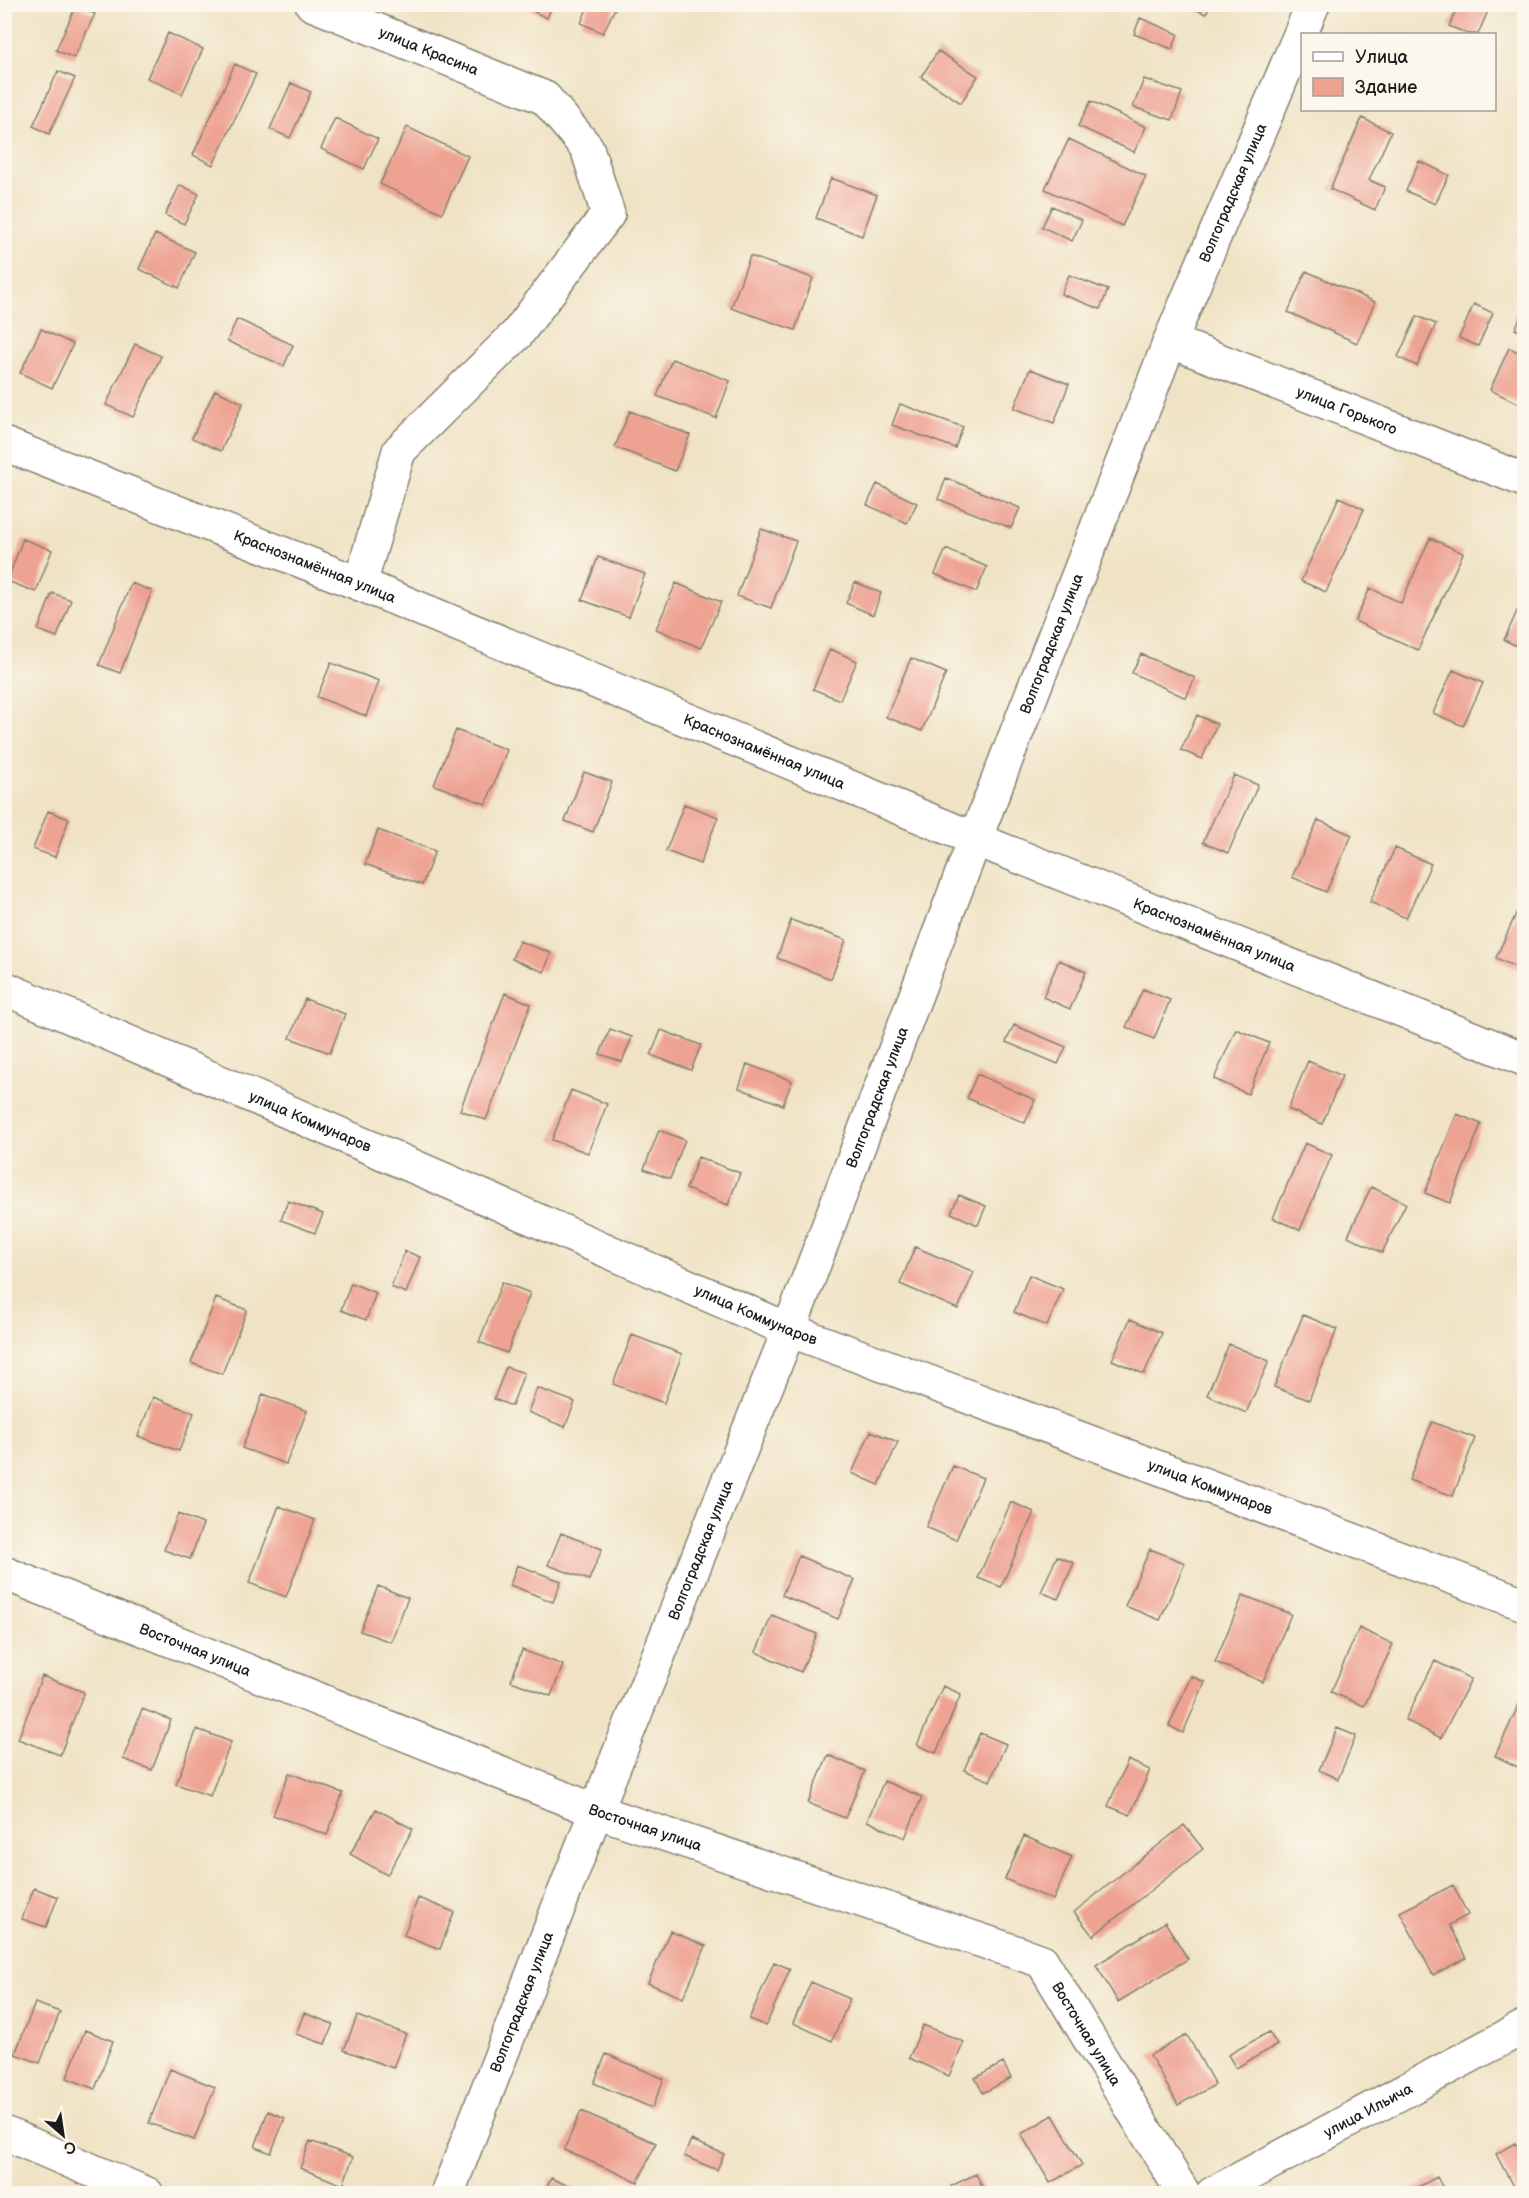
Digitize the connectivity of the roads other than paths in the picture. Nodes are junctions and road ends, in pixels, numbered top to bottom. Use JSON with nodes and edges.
{"nodes":[{"id":1,"x":312,"y":4,"type":"edge"},
{"id":2,"x":1313,"y":4,"type":"edge"},
{"id":3,"x":1170,"y":341,"type":"junction"},
{"id":4,"x":4,"y":444,"type":"edge"},
{"id":5,"x":1524,"y":480,"type":"edge"},
{"id":6,"x":360,"y":584,"type":"junction"},
{"id":7,"x":975,"y":839,"type":"junction"},
{"id":8,"x":4,"y":988,"type":"edge"},
{"id":9,"x":1524,"y":1059,"type":"edge"},
{"id":10,"x":789,"y":1330,"type":"junction"},
{"id":11,"x":4,"y":1573,"type":"edge"},
{"id":12,"x":1524,"y":1604,"type":"edge"},
{"id":13,"x":596,"y":1811,"type":"junction"},
{"id":14,"x":1524,"y":2027,"type":"edge"},
{"id":15,"x":4,"y":2133,"type":"edge"},
{"id":16,"x":147,"y":2193,"type":"edge"},
{"id":17,"x":447,"y":2193,"type":"edge"},
{"id":18,"x":1184,"y":2193,"type":"edge"},
{"id":19,"x":1212,"y":2193,"type":"edge"}],
"edges":[{"from":1,"to":6,"type":"street","name":"улица Красина"},
{"from":2,"to":3,"type":"street","name":"Волгоградская улица"},
{"from":3,"to":5,"type":"street","name":"улица Горького"},
{"from":3,"to":7,"type":"street","name":"Волгоградская улица"},
{"from":4,"to":6,"type":"street","name":"Краснознамённая улица"},
{"from":6,"to":7,"type":"street","name":"Краснознамённая улица"},
{"from":7,"to":9,"type":"street","name":"Краснознамённая улица"},
{"from":7,"to":10,"type":"street","name":"Волгоградская улица"},
{"from":8,"to":10,"type":"street","name":"улица Коммунаров"},
{"from":10,"to":12,"type":"street","name":"улица Коммунаров"},
{"from":10,"to":13,"type":"street","name":"Волгоградская улица"},
{"from":11,"to":13,"type":"street","name":"Восточная улица"},
{"from":13,"to":17,"type":"street","name":"Волгоградская улица"},
{"from":13,"to":18,"type":"street","name":"Восточная улица"},
{"from":14,"to":19,"type":"street","name":"улица Ильича"},
{"from":15,"to":16,"type":"street"}]}
